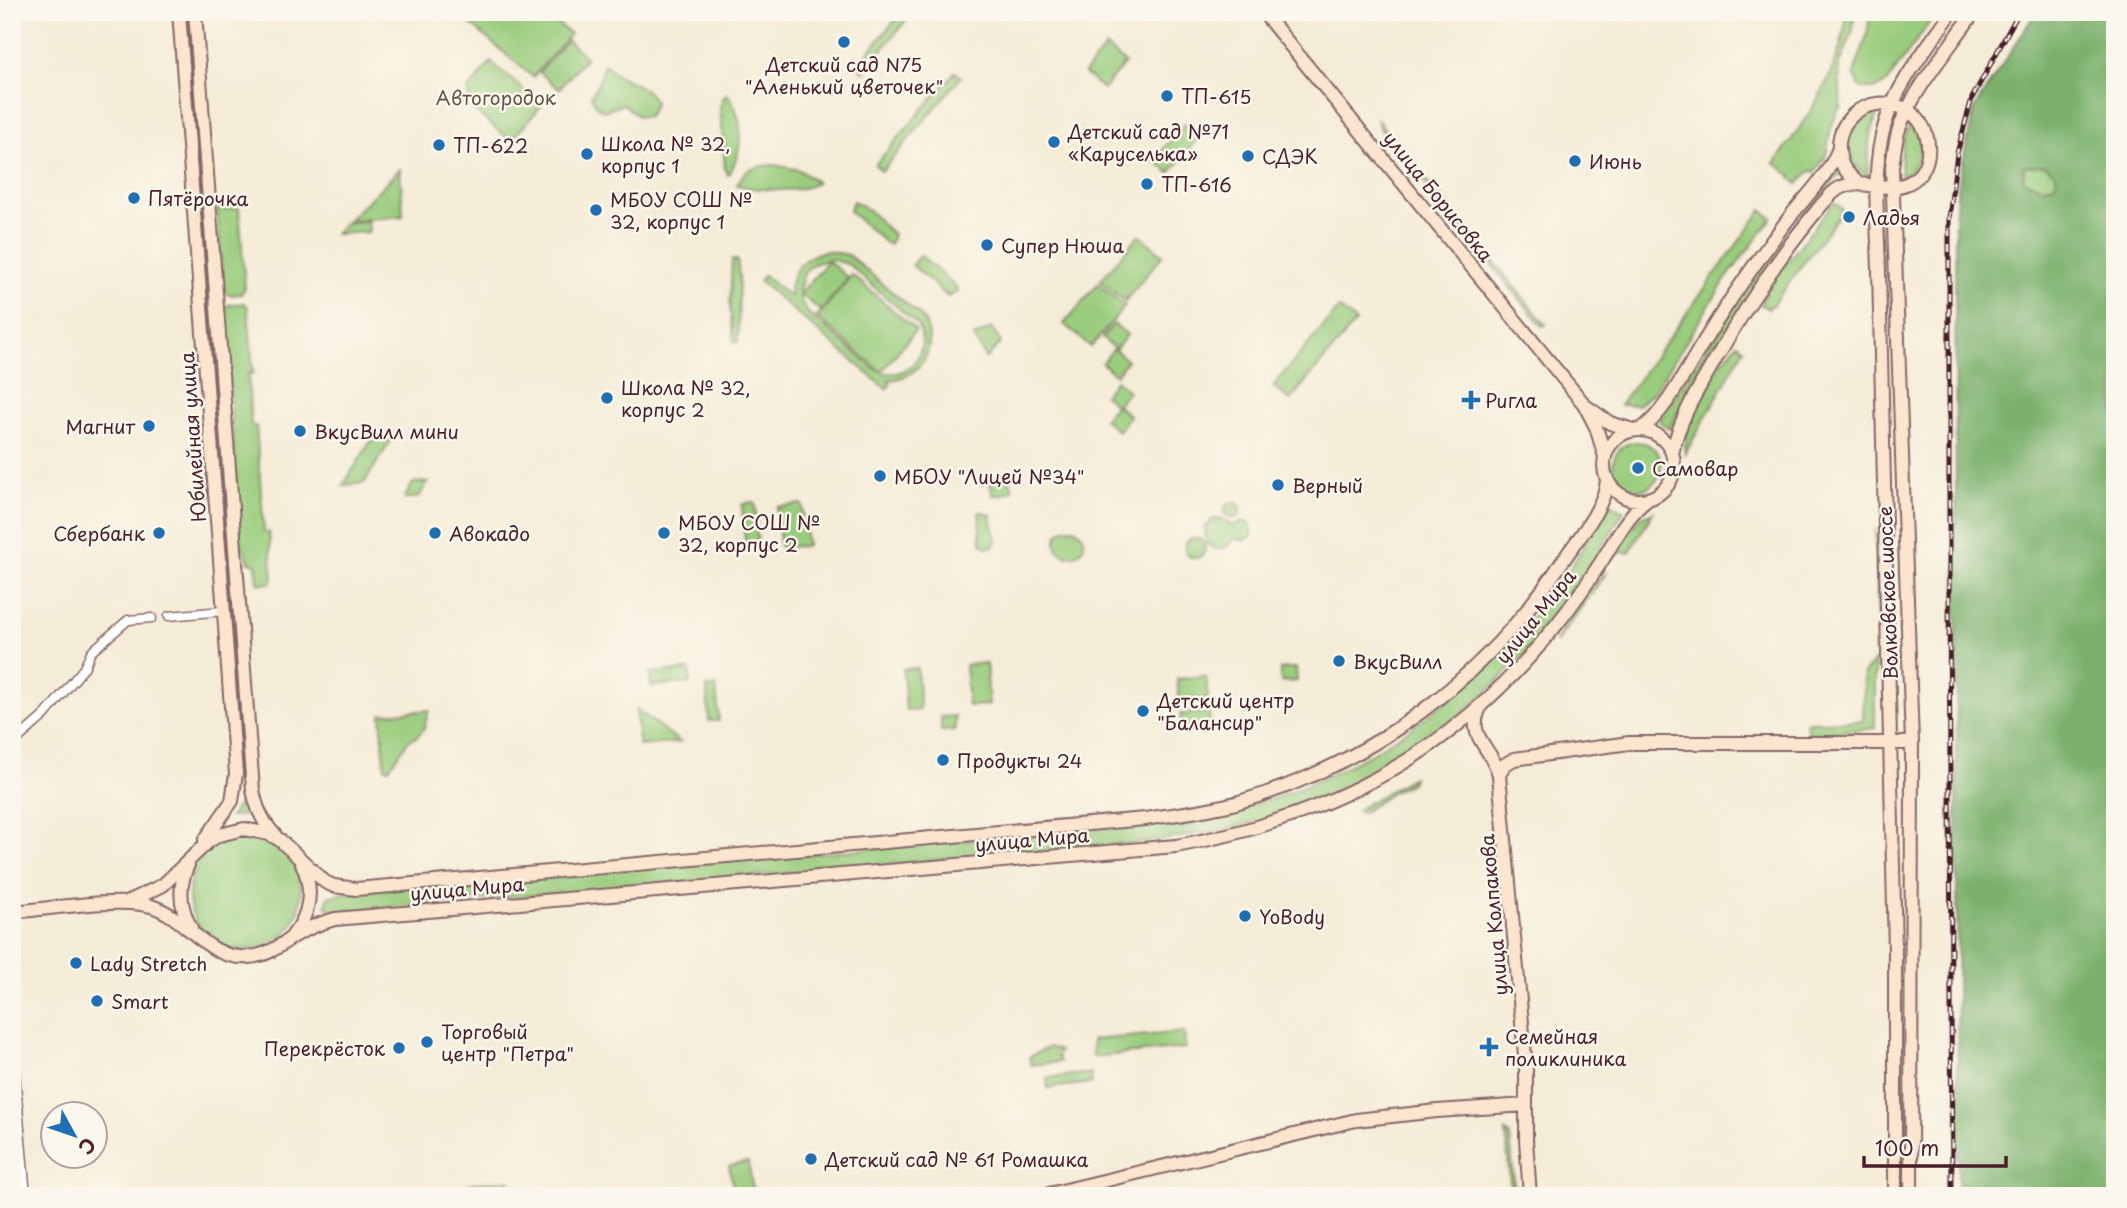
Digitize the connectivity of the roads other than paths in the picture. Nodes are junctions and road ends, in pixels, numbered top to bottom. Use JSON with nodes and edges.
{"nodes":[{"id":1,"x":179,"y":12,"type":"edge"},
{"id":2,"x":195,"y":12,"type":"edge"},
{"id":3,"x":1263,"y":12,"type":"edge"},
{"id":4,"x":1952,"y":12,"type":"edge"},
{"id":5,"x":1974,"y":12,"type":"edge"},
{"id":6,"x":1893,"y":104,"type":"junction"},
{"id":7,"x":1908,"y":110,"type":"junction"},
{"id":8,"x":1839,"y":148,"type":"junction"},
{"id":9,"x":1859,"y":184,"type":"junction"},
{"id":10,"x":1878,"y":186,"type":"junction"},
{"id":11,"x":1892,"y":186,"type":"junction"},
{"id":12,"x":1584,"y":404,"type":"junction"},
{"id":13,"x":1637,"y":430,"type":"junction"},
{"id":14,"x":1672,"y":454,"type":"junction"},
{"id":15,"x":1605,"y":457,"type":"junction"},
{"id":16,"x":1607,"y":479,"type":"junction"},
{"id":17,"x":1647,"y":500,"type":"junction"},
{"id":18,"x":223,"y":611,"type":"junction"},
{"id":19,"x":169,"y":616,"type":"dead end"},
{"id":20,"x":152,"y":618,"type":"dead end"},
{"id":21,"x":1483,"y":704,"type":"junction"},
{"id":22,"x":1443,"y":736,"type":"junction"},
{"id":23,"x":1480,"y":740,"type":"junction"},
{"id":24,"x":1890,"y":743,"type":"junction"},
{"id":25,"x":1912,"y":743,"type":"junction"},
{"id":26,"x":12,"y":744,"type":"edge"},
{"id":27,"x":1490,"y":752,"type":"junction"},
{"id":28,"x":1514,"y":759,"type":"junction"},
{"id":29,"x":1499,"y":775,"type":"junction"},
{"id":30,"x":285,"y":844,"type":"junction"},
{"id":31,"x":195,"y":854,"type":"junction"},
{"id":32,"x":123,"y":903,"type":"junction"},
{"id":33,"x":12,"y":912,"type":"edge"},
{"id":34,"x":291,"y":938,"type":"junction"},
{"id":35,"x":200,"y":940,"type":"junction"},
{"id":36,"x":12,"y":1040,"type":"edge"},
{"id":37,"x":1527,"y":1105,"type":"junction"},
{"id":38,"x":26,"y":1196,"type":"edge"},
{"id":39,"x":1041,"y":1196,"type":"edge"},
{"id":40,"x":1530,"y":1196,"type":"edge"},
{"id":41,"x":1895,"y":1196,"type":"edge"},
{"id":42,"x":1911,"y":1196,"type":"edge"}],
"edges":[{"from":1,"to":18,"type":"main road","name":"Юбилейная улица"},
{"from":2,"to":30,"type":"main road","name":"Юбилейная улица"},
{"from":3,"to":12,"type":"main road","name":"улица Борисовка"},
{"from":4,"to":6,"type":"main road","name":"Волковское шоссе"},
{"from":5,"to":7,"type":"main road","name":"Волковское шоссе"},
{"from":6,"to":7,"type":"main road"},
{"from":6,"to":8,"type":"main road"},
{"from":6,"to":10,"type":"main road","name":"Волковское шоссе"},
{"from":7,"to":11,"type":"main road","name":"Волковское шоссе"},
{"from":7,"to":11,"type":"main road"},
{"from":8,"to":9,"type":"main road"},
{"from":8,"to":13,"type":"main road"},
{"from":9,"to":10,"type":"main road"},
{"from":9,"to":14,"type":"main road"},
{"from":10,"to":11,"type":"main road"},
{"from":10,"to":24,"type":"main road","name":"Волковское шоссе"},
{"from":11,"to":25,"type":"main road","name":"Волковское шоссе"},
{"from":12,"to":13,"type":"main road","name":"улица Борисовка"},
{"from":12,"to":15,"type":"main road","name":"улица Борисовка"},
{"from":13,"to":14,"type":"main road"},
{"from":13,"to":15,"type":"main road"},
{"from":14,"to":17,"type":"main road"},
{"from":15,"to":16,"type":"main road"},
{"from":16,"to":17,"type":"main road"},
{"from":16,"to":30,"type":"main road","name":"улица Мира"},
{"from":17,"to":21,"type":"main road","name":"улица Мира"},
{"from":18,"to":19,"type":"street"},
{"from":18,"to":31,"type":"main road","name":"Юбилейная улица"},
{"from":20,"to":26,"type":"street"},
{"from":21,"to":22,"type":"main road","name":"улица Мира"},
{"from":21,"to":23,"type":"main road"},
{"from":22,"to":23,"type":"main road"},
{"from":22,"to":34,"type":"main road","name":"улица Мира"},
{"from":23,"to":27,"type":"main road","name":"улица Колпакова"},
{"from":24,"to":25,"type":"main road"},
{"from":24,"to":28,"type":"main road"},
{"from":24,"to":41,"type":"main road","name":"Волковское шоссе"},
{"from":25,"to":42,"type":"main road","name":"Волковское шоссе"},
{"from":27,"to":28,"type":"main road"},
{"from":27,"to":29,"type":"main road","name":"улица Колпакова"},
{"from":28,"to":29,"type":"main road"},
{"from":29,"to":37,"type":"main road","name":"улица Колпакова"},
{"from":30,"to":31,"type":"main road","name":"улица Мира"},
{"from":30,"to":34,"type":"main road"},
{"from":31,"to":32,"type":"main road","name":"улица Мира"},
{"from":31,"to":35,"type":"main road"},
{"from":32,"to":33,"type":"main road","name":"улица Мира"},
{"from":32,"to":35,"type":"main road","name":"улица Мира"},
{"from":34,"to":35,"type":"main road","name":"улица Мира"},
{"from":36,"to":38,"type":"street"},
{"from":37,"to":39,"type":"main road"},
{"from":37,"to":40,"type":"main road","name":"улица Колпакова"}]}
